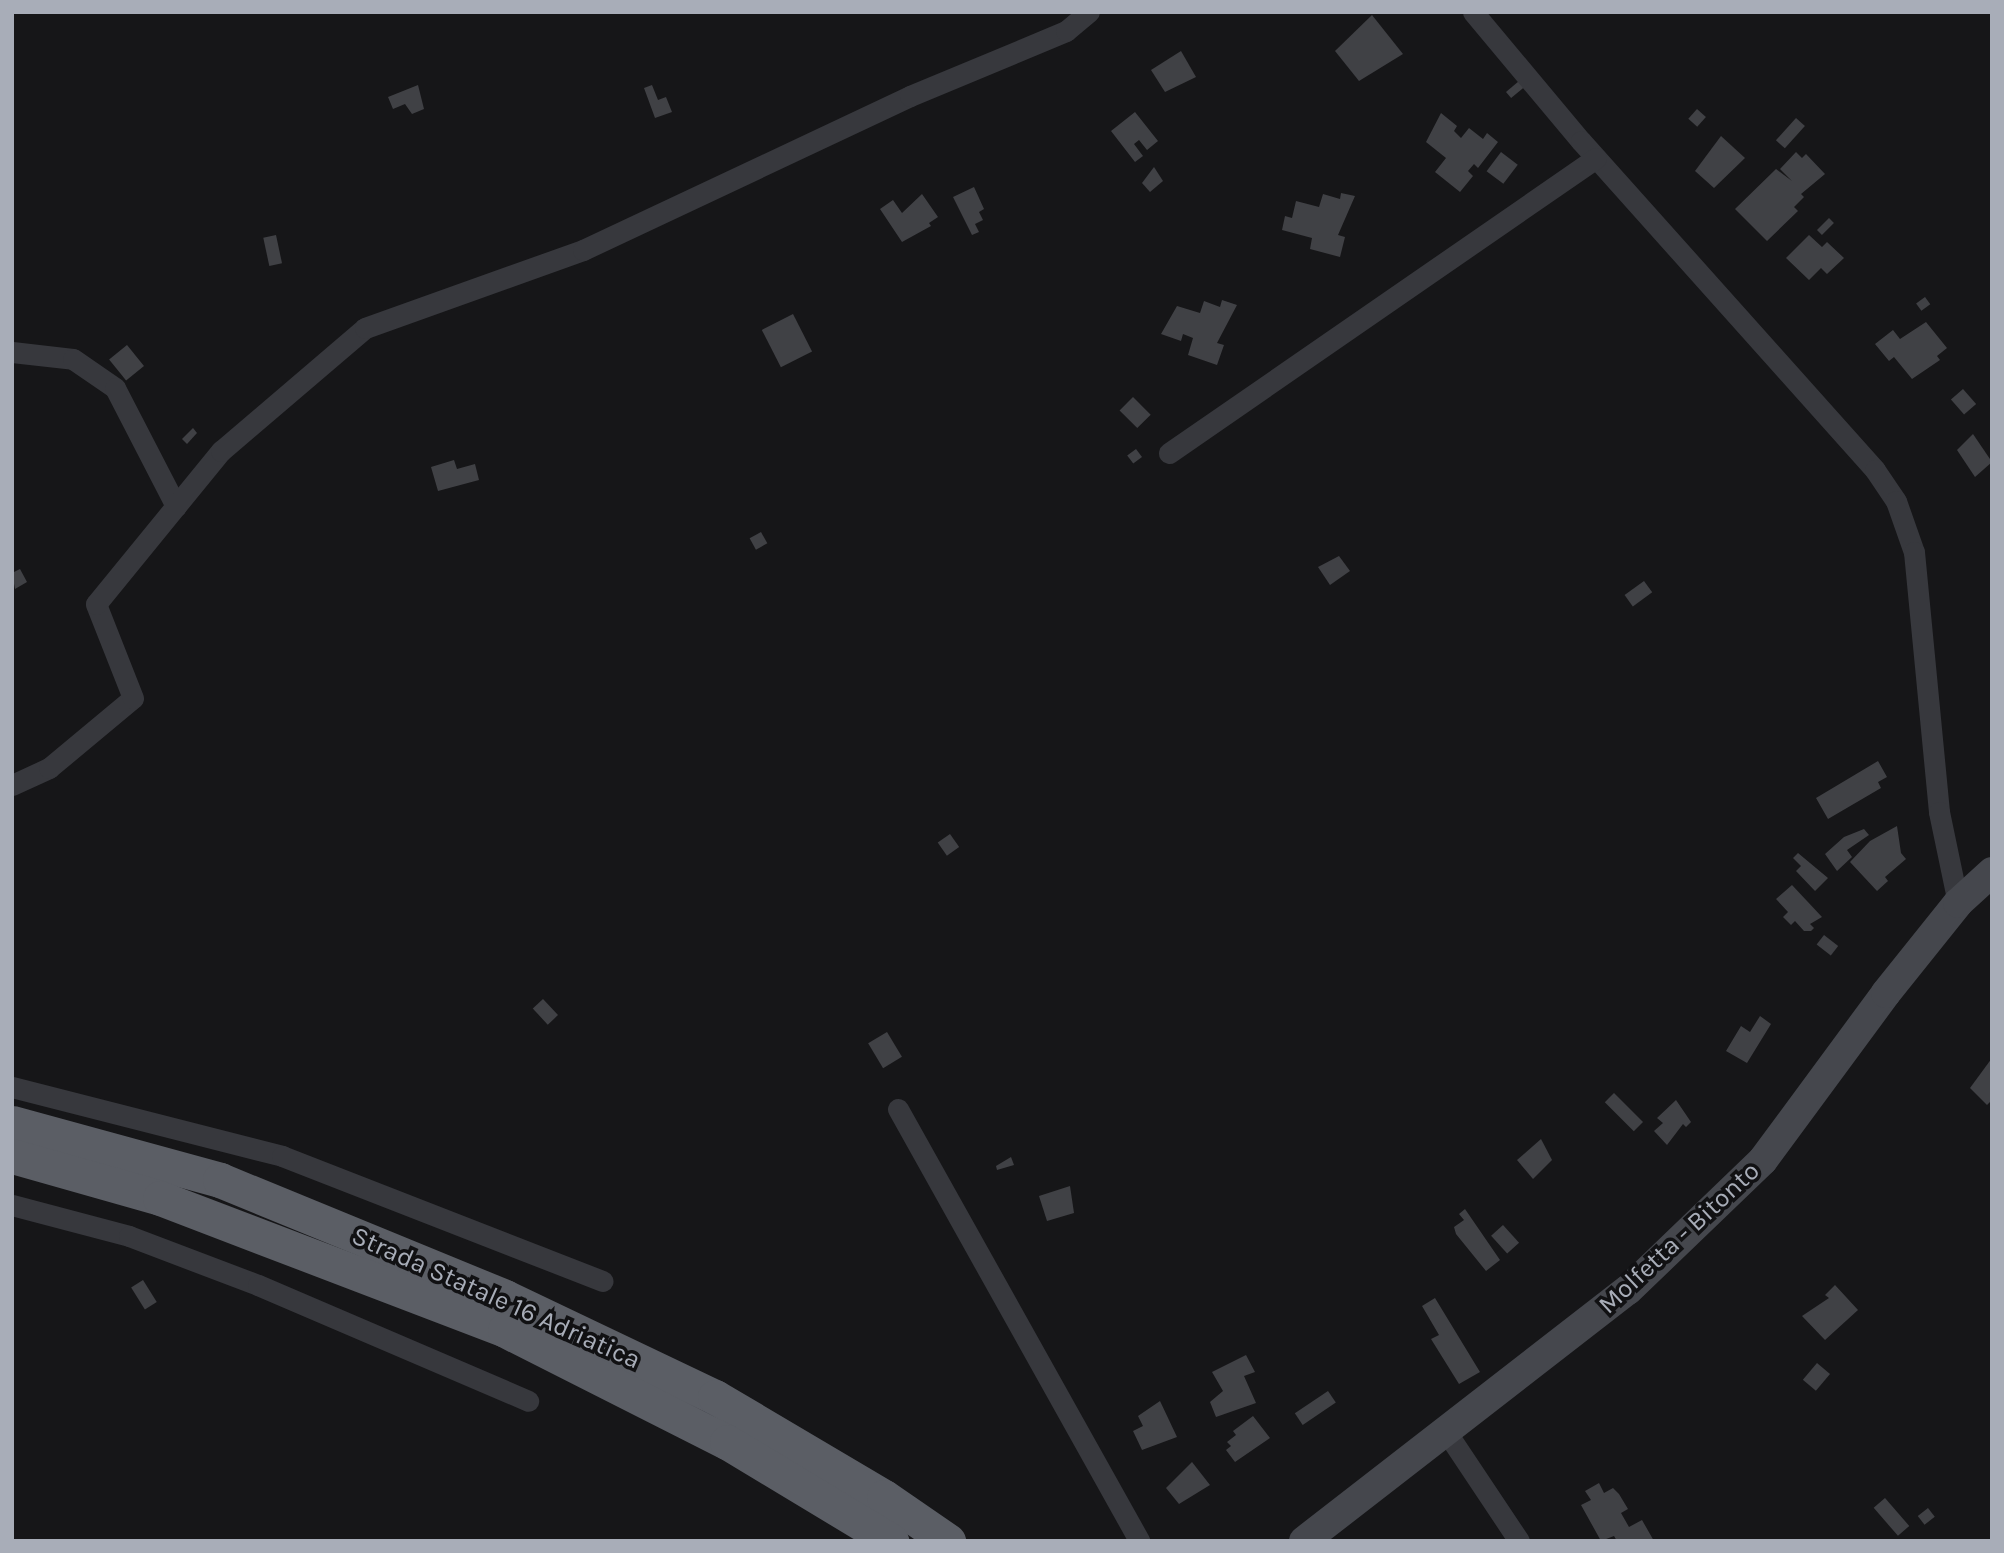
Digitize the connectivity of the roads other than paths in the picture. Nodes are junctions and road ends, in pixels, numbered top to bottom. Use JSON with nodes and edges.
{"nodes":[{"id":1,"x":1089,"y":12,"type":"edge"},
{"id":2,"x":1473,"y":12,"type":"edge"},
{"id":3,"x":1596,"y":158,"type":"junction"},
{"id":4,"x":12,"y":352,"type":"edge"},
{"id":5,"x":1169,"y":453,"type":"dead end"},
{"id":6,"x":176,"y":506,"type":"junction"},
{"id":7,"x":12,"y":785,"type":"edge"},
{"id":8,"x":1992,"y":872,"type":"edge"},
{"id":9,"x":1958,"y":903,"type":"junction"},
{"id":10,"x":12,"y":1087,"type":"edge"},
{"id":11,"x":898,"y":1109,"type":"dead end"},
{"id":12,"x":12,"y":1123,"type":"edge"},
{"id":13,"x":12,"y":1156,"type":"edge"},
{"id":14,"x":12,"y":1205,"type":"edge"},
{"id":15,"x":602,"y":1281,"type":"dead end"},
{"id":16,"x":528,"y":1401,"type":"dead end"},
{"id":17,"x":1445,"y":1430,"type":"junction"},
{"id":18,"x":891,"y":1541,"type":"edge"},
{"id":19,"x":948,"y":1541,"type":"edge"},
{"id":20,"x":1139,"y":1541,"type":"edge"},
{"id":21,"x":1304,"y":1541,"type":"edge"},
{"id":22,"x":1519,"y":1541,"type":"edge"}],
"edges":[{"from":1,"to":6,"type":"street"},
{"from":2,"to":3,"type":"street"},
{"from":3,"to":5,"type":"street"},
{"from":3,"to":9,"type":"street"},
{"from":4,"to":6,"type":"street"},
{"from":6,"to":7,"type":"street"},
{"from":8,"to":9,"type":"main road","name":"Molfetta - Bitonto"},
{"from":9,"to":17,"type":"main road","name":"Molfetta - Bitonto"},
{"from":10,"to":15,"type":"street"},
{"from":11,"to":20,"type":"street"},
{"from":12,"to":19,"type":"highway","name":"Strada Statale 16 Adriatica"},
{"from":13,"to":18,"type":"highway","name":"Strada Statale 16 Adriatica"},
{"from":14,"to":16,"type":"street"},
{"from":17,"to":21,"type":"main road","name":"Molfetta - Bitonto"},
{"from":17,"to":22,"type":"street"}]}
